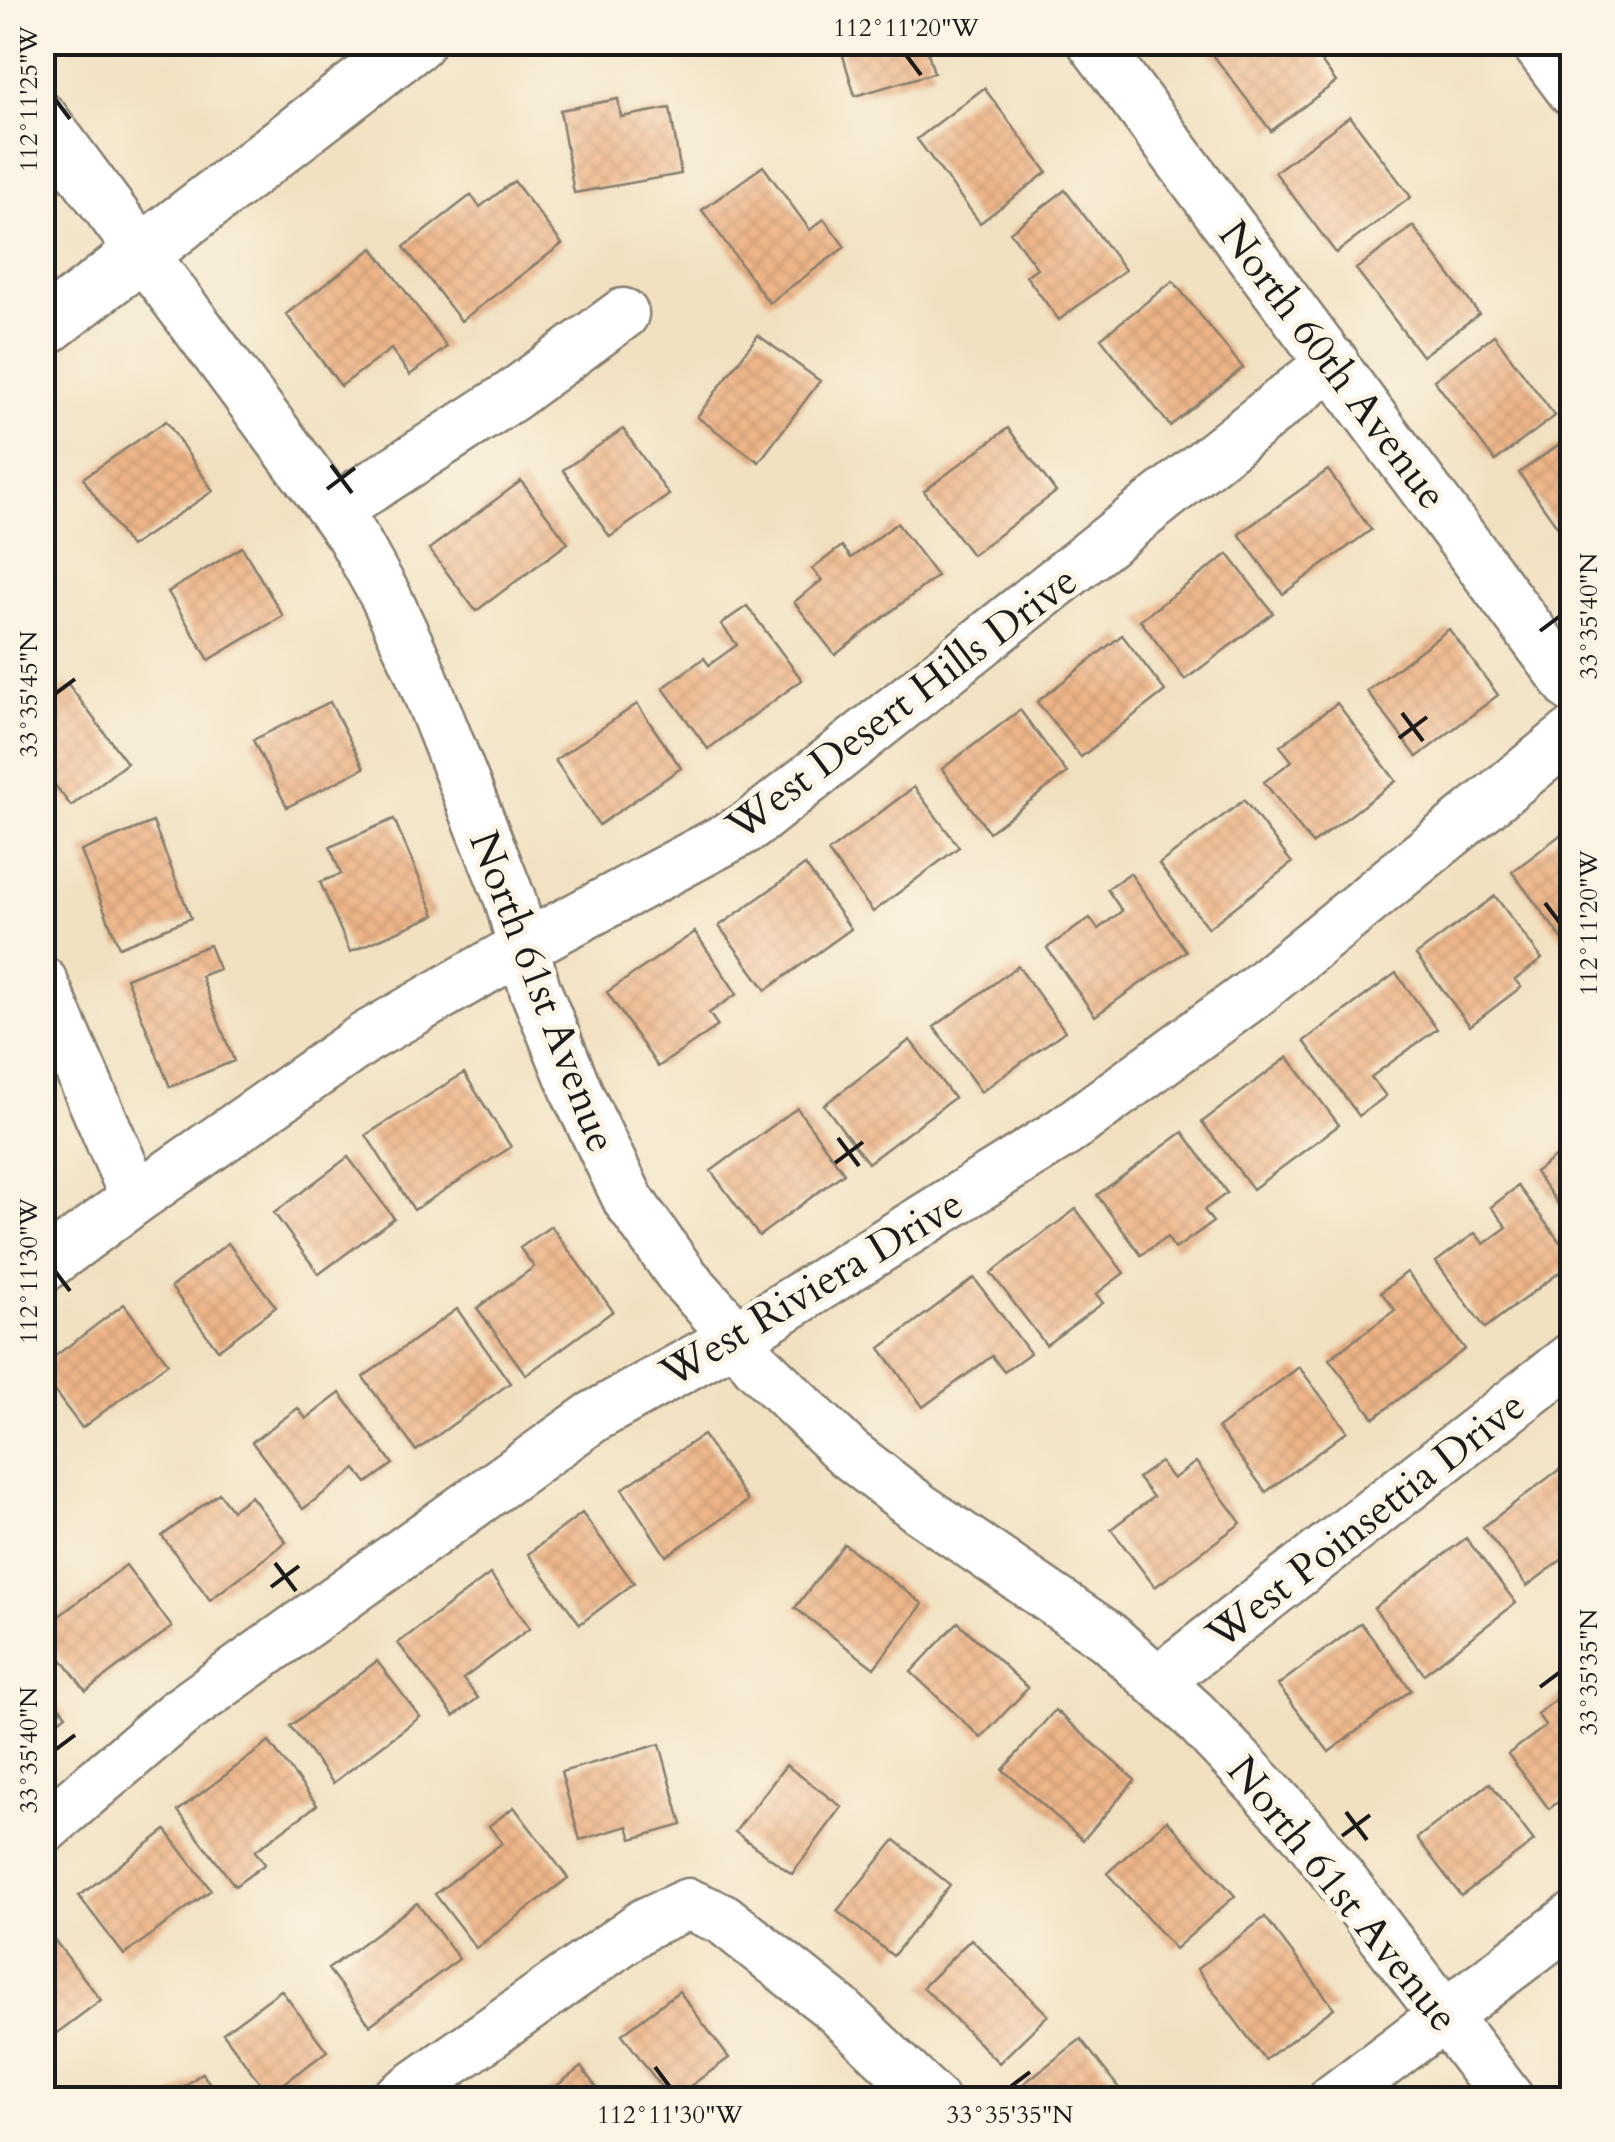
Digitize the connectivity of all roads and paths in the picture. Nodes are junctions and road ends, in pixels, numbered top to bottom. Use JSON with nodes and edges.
{"nodes":[{"id":1,"x":416,"y":42,"type":"edge"},
{"id":2,"x":1093,"y":42,"type":"edge"},
{"id":3,"x":1536,"y":42,"type":"edge"},
{"id":4,"x":1572,"y":90,"type":"edge"},
{"id":5,"x":42,"y":118,"type":"edge"},
{"id":6,"x":142,"y":253,"type":"junction"},
{"id":7,"x":623,"y":314,"type":"dead end"},
{"id":8,"x":42,"y":330,"type":"edge"},
{"id":9,"x":1334,"y":362,"type":"junction"},
{"id":10,"x":335,"y":510,"type":"junction"},
{"id":11,"x":1572,"y":686,"type":"edge"},
{"id":12,"x":1572,"y":734,"type":"edge"},
{"id":13,"x":523,"y":946,"type":"junction"},
{"id":14,"x":42,"y":982,"type":"edge"},
{"id":15,"x":136,"y":1198,"type":"junction"},
{"id":16,"x":42,"y":1268,"type":"edge"},
{"id":17,"x":737,"y":1337,"type":"junction"},
{"id":18,"x":1572,"y":1358,"type":"edge"},
{"id":19,"x":1158,"y":1681,"type":"junction"},
{"id":20,"x":42,"y":1830,"type":"edge"},
{"id":21,"x":1572,"y":1919,"type":"edge"},
{"id":22,"x":1446,"y":2016,"type":"junction"},
{"id":23,"x":396,"y":2100,"type":"edge"},
{"id":24,"x":933,"y":2100,"type":"edge"},
{"id":25,"x":1333,"y":2100,"type":"edge"},
{"id":26,"x":1509,"y":2100,"type":"edge"}],
"edges":[{"from":1,"to":6,"type":"main road"},
{"from":2,"to":9,"type":"street","name":"North 60th Avenue"},
{"from":3,"to":4,"type":"street"},
{"from":5,"to":6,"type":"street","name":"North 61st Avenue"},
{"from":6,"to":8,"type":"main road"},
{"from":6,"to":10,"type":"street","name":"North 61st Avenue"},
{"from":7,"to":10,"type":"street"},
{"from":9,"to":11,"type":"street","name":"North 60th Avenue"},
{"from":9,"to":13,"type":"street","name":"West Desert Hills Drive"},
{"from":10,"to":13,"type":"street","name":"North 61st Avenue"},
{"from":12,"to":17,"type":"street","name":"West Riviera Drive"},
{"from":13,"to":15,"type":"street","name":"West Desert Hills Drive"},
{"from":13,"to":17,"type":"street","name":"North 61st Avenue"},
{"from":14,"to":15,"type":"street"},
{"from":15,"to":16,"type":"street","name":"West Desert Hills Drive"},
{"from":17,"to":19,"type":"street","name":"North 61st Avenue"},
{"from":17,"to":20,"type":"street","name":"West Riviera Drive"},
{"from":18,"to":19,"type":"street","name":"West Poinsettia Drive"},
{"from":19,"to":22,"type":"street","name":"North 61st Avenue"},
{"from":21,"to":22,"type":"street"},
{"from":22,"to":25,"type":"street"},
{"from":22,"to":26,"type":"street","name":"North 61st Avenue"},
{"from":23,"to":24,"type":"street"}]}
